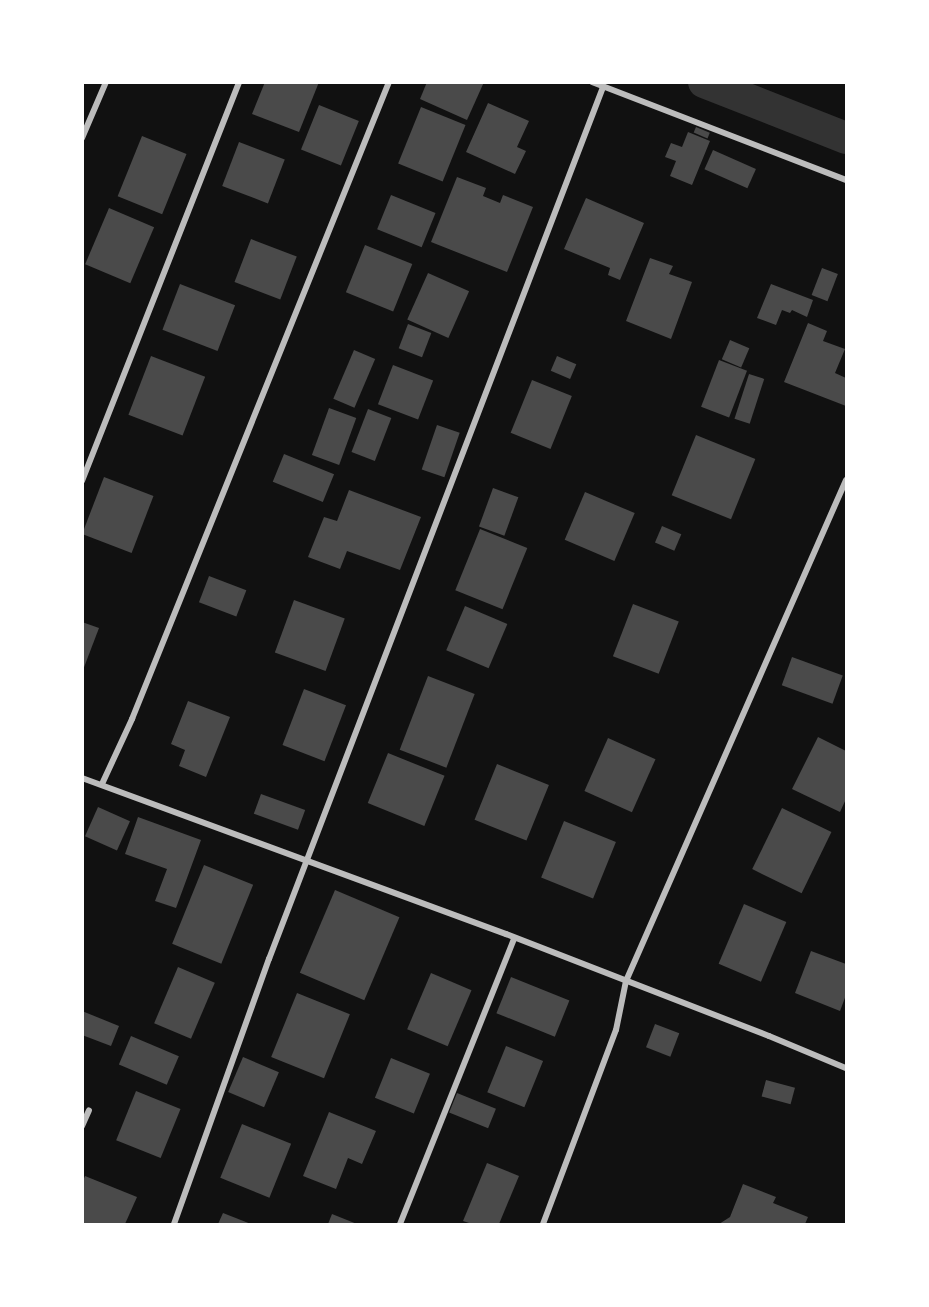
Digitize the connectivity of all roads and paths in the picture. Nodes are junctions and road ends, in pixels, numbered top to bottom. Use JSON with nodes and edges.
{"nodes":[{"id":1,"x":106,"y":82,"type":"edge"},
{"id":2,"x":239,"y":82,"type":"edge"},
{"id":3,"x":389,"y":82,"type":"edge"},
{"id":4,"x":592,"y":82,"type":"edge"},
{"id":5,"x":603,"y":87,"type":"junction"},
{"id":6,"x":82,"y":138,"type":"edge"},
{"id":7,"x":846,"y":180,"type":"edge"},
{"id":8,"x":846,"y":480,"type":"edge"},
{"id":9,"x":82,"y":481,"type":"edge"},
{"id":10,"x":82,"y":778,"type":"edge"},
{"id":11,"x":102,"y":784,"type":"junction"},
{"id":12,"x":308,"y":861,"type":"junction"},
{"id":13,"x":514,"y":939,"type":"junction"},
{"id":14,"x":626,"y":981,"type":"junction"},
{"id":15,"x":846,"y":1068,"type":"edge"},
{"id":16,"x":89,"y":1110,"type":"dead end"},
{"id":17,"x":82,"y":1126,"type":"edge"},
{"id":18,"x":174,"y":1224,"type":"edge"},
{"id":19,"x":400,"y":1224,"type":"edge"},
{"id":20,"x":543,"y":1224,"type":"edge"}],
"edges":[{"from":1,"to":6,"type":"street"},
{"from":2,"to":9,"type":"street"},
{"from":3,"to":11,"type":"street"},
{"from":4,"to":5,"type":"street"},
{"from":5,"to":7,"type":"street"},
{"from":5,"to":12,"type":"street"},
{"from":8,"to":14,"type":"street"},
{"from":10,"to":11,"type":"street"},
{"from":11,"to":12,"type":"street"},
{"from":12,"to":13,"type":"street"},
{"from":12,"to":18,"type":"street"},
{"from":13,"to":14,"type":"street"},
{"from":13,"to":19,"type":"street"},
{"from":14,"to":15,"type":"street"},
{"from":14,"to":20,"type":"street"},
{"from":16,"to":17,"type":"street"}]}
